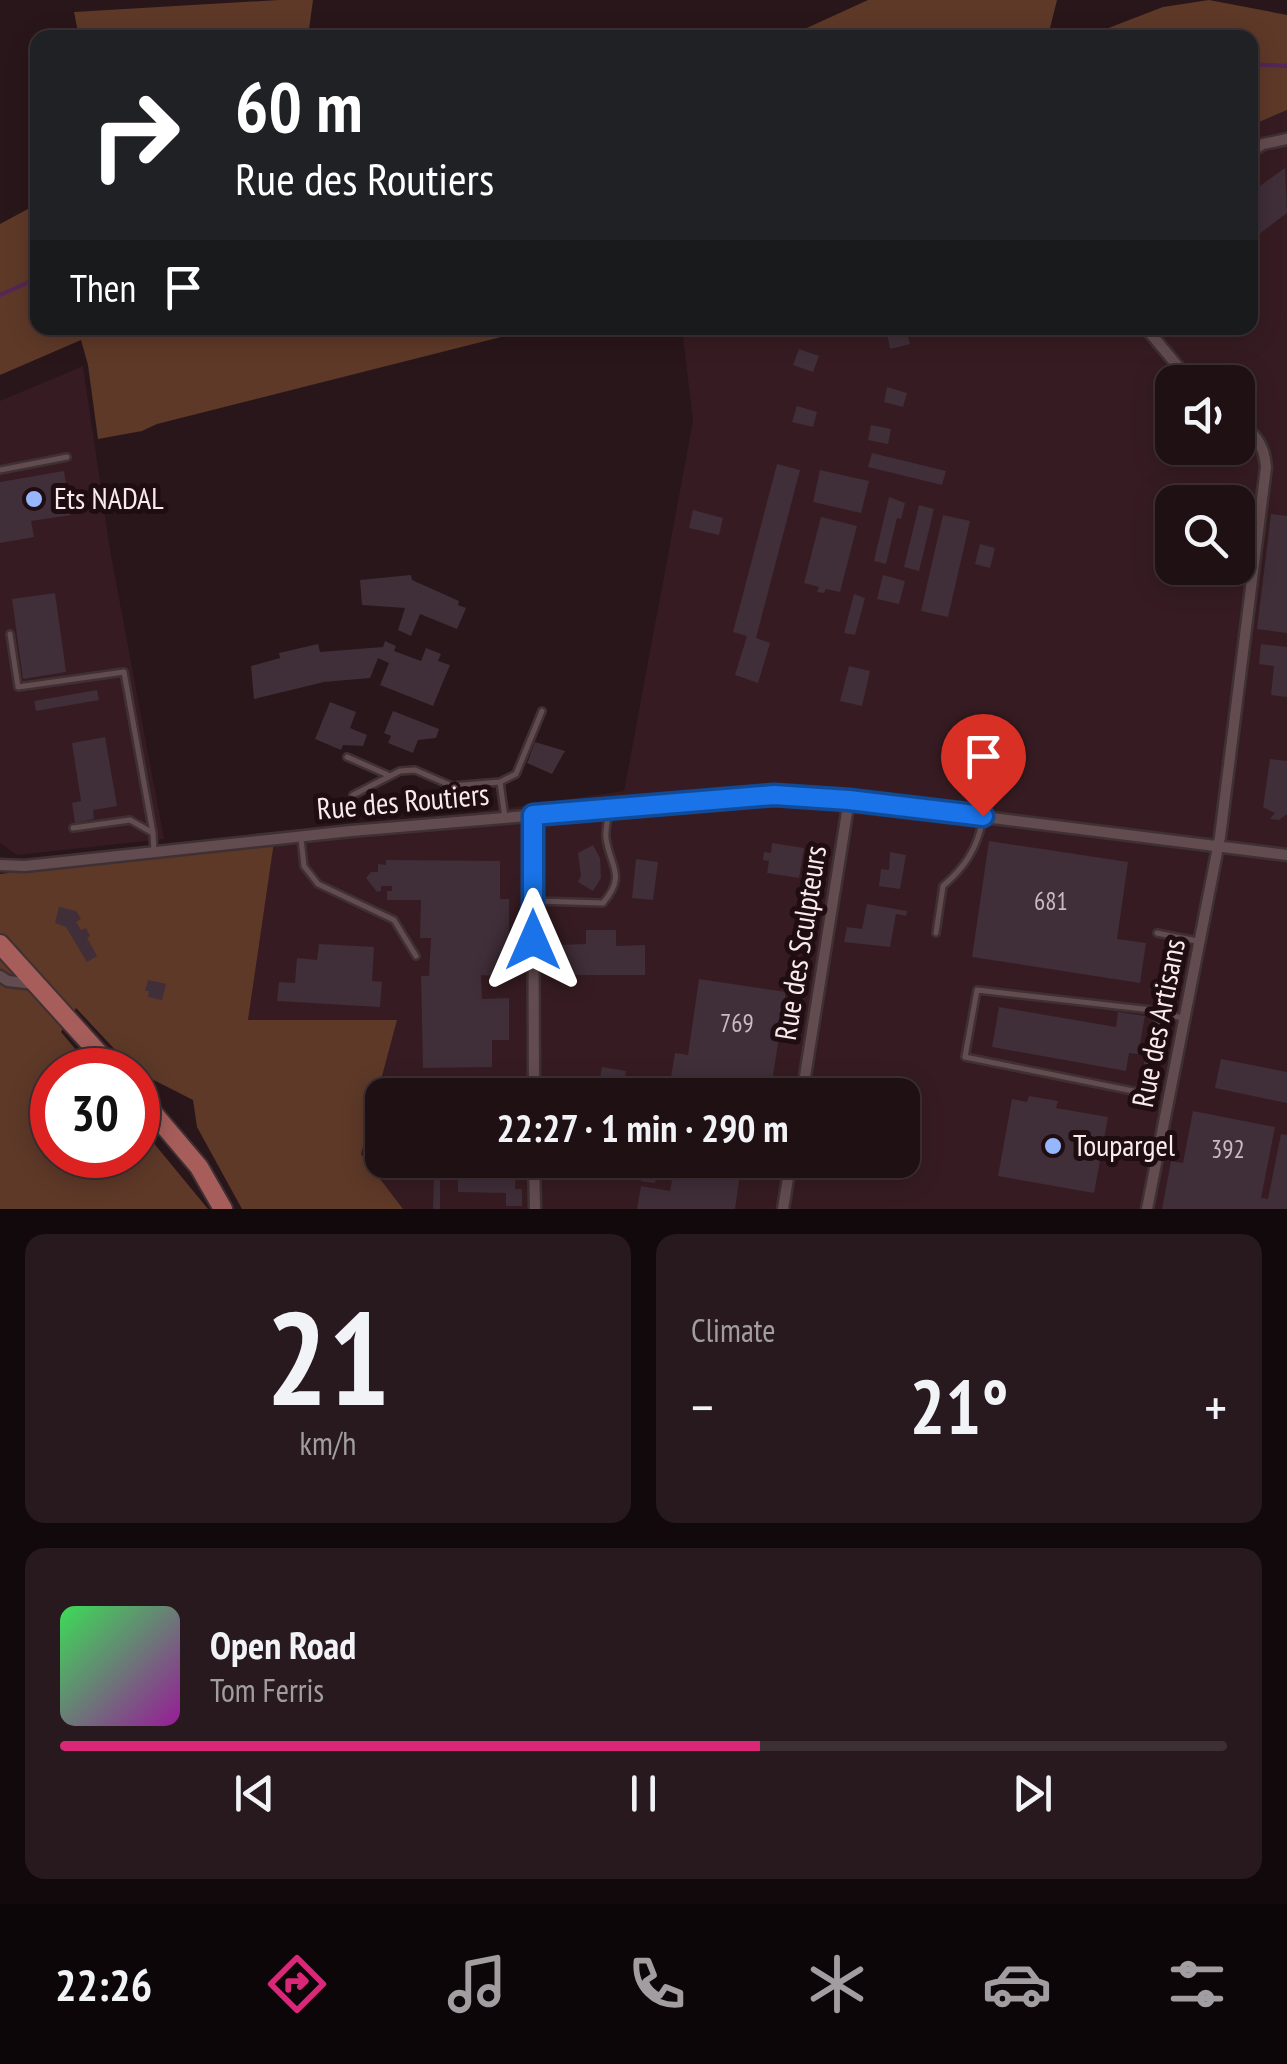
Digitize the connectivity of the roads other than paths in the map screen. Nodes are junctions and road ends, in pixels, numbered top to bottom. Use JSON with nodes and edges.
{"nodes":[{"id":1,"x":1287,"y":139,"type":"edge"},
{"id":2,"x":1258,"y":147,"type":"edge"},
{"id":3,"x":1152,"y":335,"type":"edge"},
{"id":4,"x":1177,"y":365,"type":"edge"},
{"id":5,"x":1255,"y":434,"type":"edge"},
{"id":6,"x":67,"y":457,"type":"dead end"},
{"id":7,"x":0,"y":470,"type":"edge"},
{"id":8,"x":10,"y":634,"type":"dead end"},
{"id":9,"x":542,"y":711,"type":"dead end"},
{"id":10,"x":347,"y":757,"type":"dead end"},
{"id":11,"x":388,"y":775,"type":"junction"},
{"id":12,"x":500,"y":782,"type":"junction"},
{"id":13,"x":353,"y":795,"type":"dead end"},
{"id":14,"x":849,"y":800,"type":"junction"},
{"id":15,"x":610,"y":808,"type":"junction"},
{"id":16,"x":533,"y":815,"type":"junction"},
{"id":17,"x":983,"y":816,"type":"junction"},
{"id":18,"x":505,"y":818,"type":"junction"},
{"id":19,"x":73,"y":828,"type":"dead end"},
{"id":20,"x":153,"y":833,"type":"junction"},
{"id":21,"x":301,"y":836,"type":"junction"},
{"id":22,"x":1218,"y":846,"type":"junction"},
{"id":23,"x":154,"y":851,"type":"junction"},
{"id":24,"x":1287,"y":855,"type":"edge"},
{"id":25,"x":0,"y":865,"type":"edge"},
{"id":26,"x":533,"y":901,"type":"junction"},
{"id":27,"x":936,"y":933,"type":"dead end"},
{"id":28,"x":1157,"y":934,"type":"dead end"},
{"id":29,"x":1200,"y":942,"type":"junction"},
{"id":30,"x":0,"y":944,"type":"edge"},
{"id":31,"x":416,"y":956,"type":"dead end"},
{"id":32,"x":0,"y":976,"type":"edge"},
{"id":33,"x":34,"y":984,"type":"junction"},
{"id":34,"x":1160,"y":1012,"type":"junction"},
{"id":35,"x":1185,"y":1018,"type":"junction"},
{"id":36,"x":94,"y":1048,"type":"edge"},
{"id":37,"x":534,"y":1078,"type":"edge"},
{"id":38,"x":805,"y":1078,"type":"edge"},
{"id":39,"x":160,"y":1121,"type":"edge"},
{"id":40,"x":534,"y":1178,"type":"edge"},
{"id":41,"x":788,"y":1178,"type":"edge"},
{"id":42,"x":223,"y":1209,"type":"edge"},
{"id":43,"x":535,"y":1209,"type":"edge"},
{"id":44,"x":783,"y":1209,"type":"edge"},
{"id":45,"x":1147,"y":1209,"type":"edge"}],
"edges":[{"from":1,"to":2,"type":"street"},
{"from":3,"to":4,"type":"street"},
{"from":5,"to":22,"type":"street","name":"Rue des Artisans"},
{"from":6,"to":7,"type":"lane"},
{"from":8,"to":20,"type":"lane"},
{"from":9,"to":12,"type":"lane"},
{"from":10,"to":11,"type":"lane"},
{"from":11,"to":12,"type":"lane"},
{"from":11,"to":13,"type":"lane"},
{"from":12,"to":18,"type":"lane"},
{"from":14,"to":15,"type":"street","name":"Rue des Routiers"},
{"from":14,"to":17,"type":"street","name":"Rue des Routiers"},
{"from":14,"to":38,"type":"street","name":"Rue des Sculpteurs"},
{"from":15,"to":16,"type":"street","name":"Rue des Routiers"},
{"from":15,"to":26,"type":"lane"},
{"from":16,"to":18,"type":"street","name":"Rue des Routiers"},
{"from":16,"to":26,"type":"street"},
{"from":17,"to":22,"type":"street","name":"Rue des Routiers"},
{"from":17,"to":27,"type":"lane"},
{"from":18,"to":21,"type":"street","name":"Rue des Routiers"},
{"from":19,"to":20,"type":"lane"},
{"from":20,"to":23,"type":"lane"},
{"from":21,"to":23,"type":"street","name":"Rue des Routiers"},
{"from":21,"to":31,"type":"lane"},
{"from":22,"to":24,"type":"street","name":"Rue des Routiers"},
{"from":22,"to":29,"type":"street","name":"Rue des Artisans"},
{"from":23,"to":25,"type":"street","name":"Rue des Routiers"},
{"from":26,"to":37,"type":"street"},
{"from":28,"to":29,"type":"lane"},
{"from":29,"to":35,"type":"street","name":"Rue des Artisans"},
{"from":30,"to":33,"type":"main road"},
{"from":32,"to":33,"type":"street"},
{"from":33,"to":36,"type":"main road"},
{"from":34,"to":34,"type":"lane"},
{"from":34,"to":35,"type":"lane"},
{"from":35,"to":45,"type":"street","name":"Rue des Artisans"},
{"from":39,"to":42,"type":"main road"},
{"from":40,"to":43,"type":"street"},
{"from":41,"to":44,"type":"street"}]}
